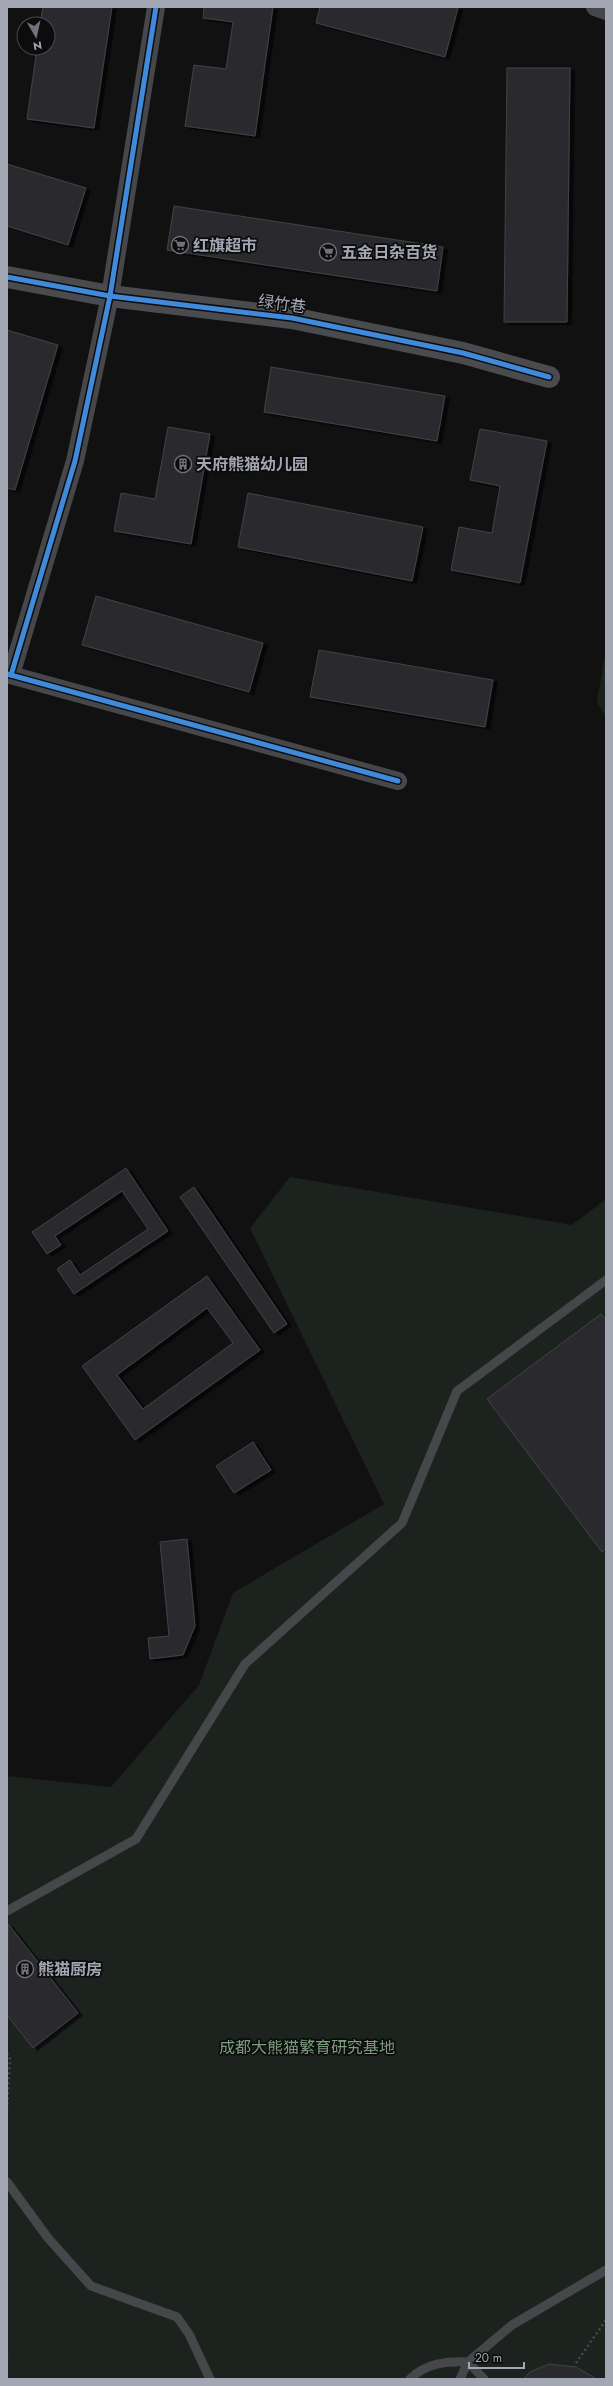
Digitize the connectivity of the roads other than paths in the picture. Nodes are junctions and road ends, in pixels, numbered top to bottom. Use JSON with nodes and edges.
{"nodes":[{"id":1,"x":156,"y":7,"type":"edge"},
{"id":2,"x":595,"y":7,"type":"edge"},
{"id":3,"x":606,"y":11,"type":"edge"},
{"id":4,"x":7,"y":277,"type":"edge"},
{"id":5,"x":110,"y":296,"type":"junction"},
{"id":6,"x":549,"y":377,"type":"dead end"},
{"id":7,"x":9,"y":674,"type":"edge"},
{"id":8,"x":398,"y":781,"type":"dead end"},
{"id":9,"x":606,"y":1280,"type":"edge"},
{"id":10,"x":7,"y":1911,"type":"edge"},
{"id":11,"x":7,"y":2182,"type":"edge"},
{"id":12,"x":606,"y":2270,"type":"edge"},
{"id":13,"x":468,"y":2362,"type":"junction"},
{"id":14,"x":210,"y":2379,"type":"edge"},
{"id":15,"x":410,"y":2379,"type":"edge"},
{"id":16,"x":460,"y":2379,"type":"edge"},
{"id":17,"x":484,"y":2379,"type":"edge"}],
"edges":[{"from":1,"to":5,"type":"street"},
{"from":2,"to":3,"type":"street"},
{"from":4,"to":5,"type":"street","name":"绿竹巷"},
{"from":5,"to":6,"type":"street","name":"绿竹巷"},
{"from":5,"to":7,"type":"street"},
{"from":7,"to":8,"type":"street"},
{"from":9,"to":10,"type":"lane"},
{"from":11,"to":14,"type":"lane"},
{"from":12,"to":13,"type":"lane"},
{"from":13,"to":15,"type":"lane"},
{"from":13,"to":16,"type":"lane"},
{"from":13,"to":17,"type":"lane"}]}
